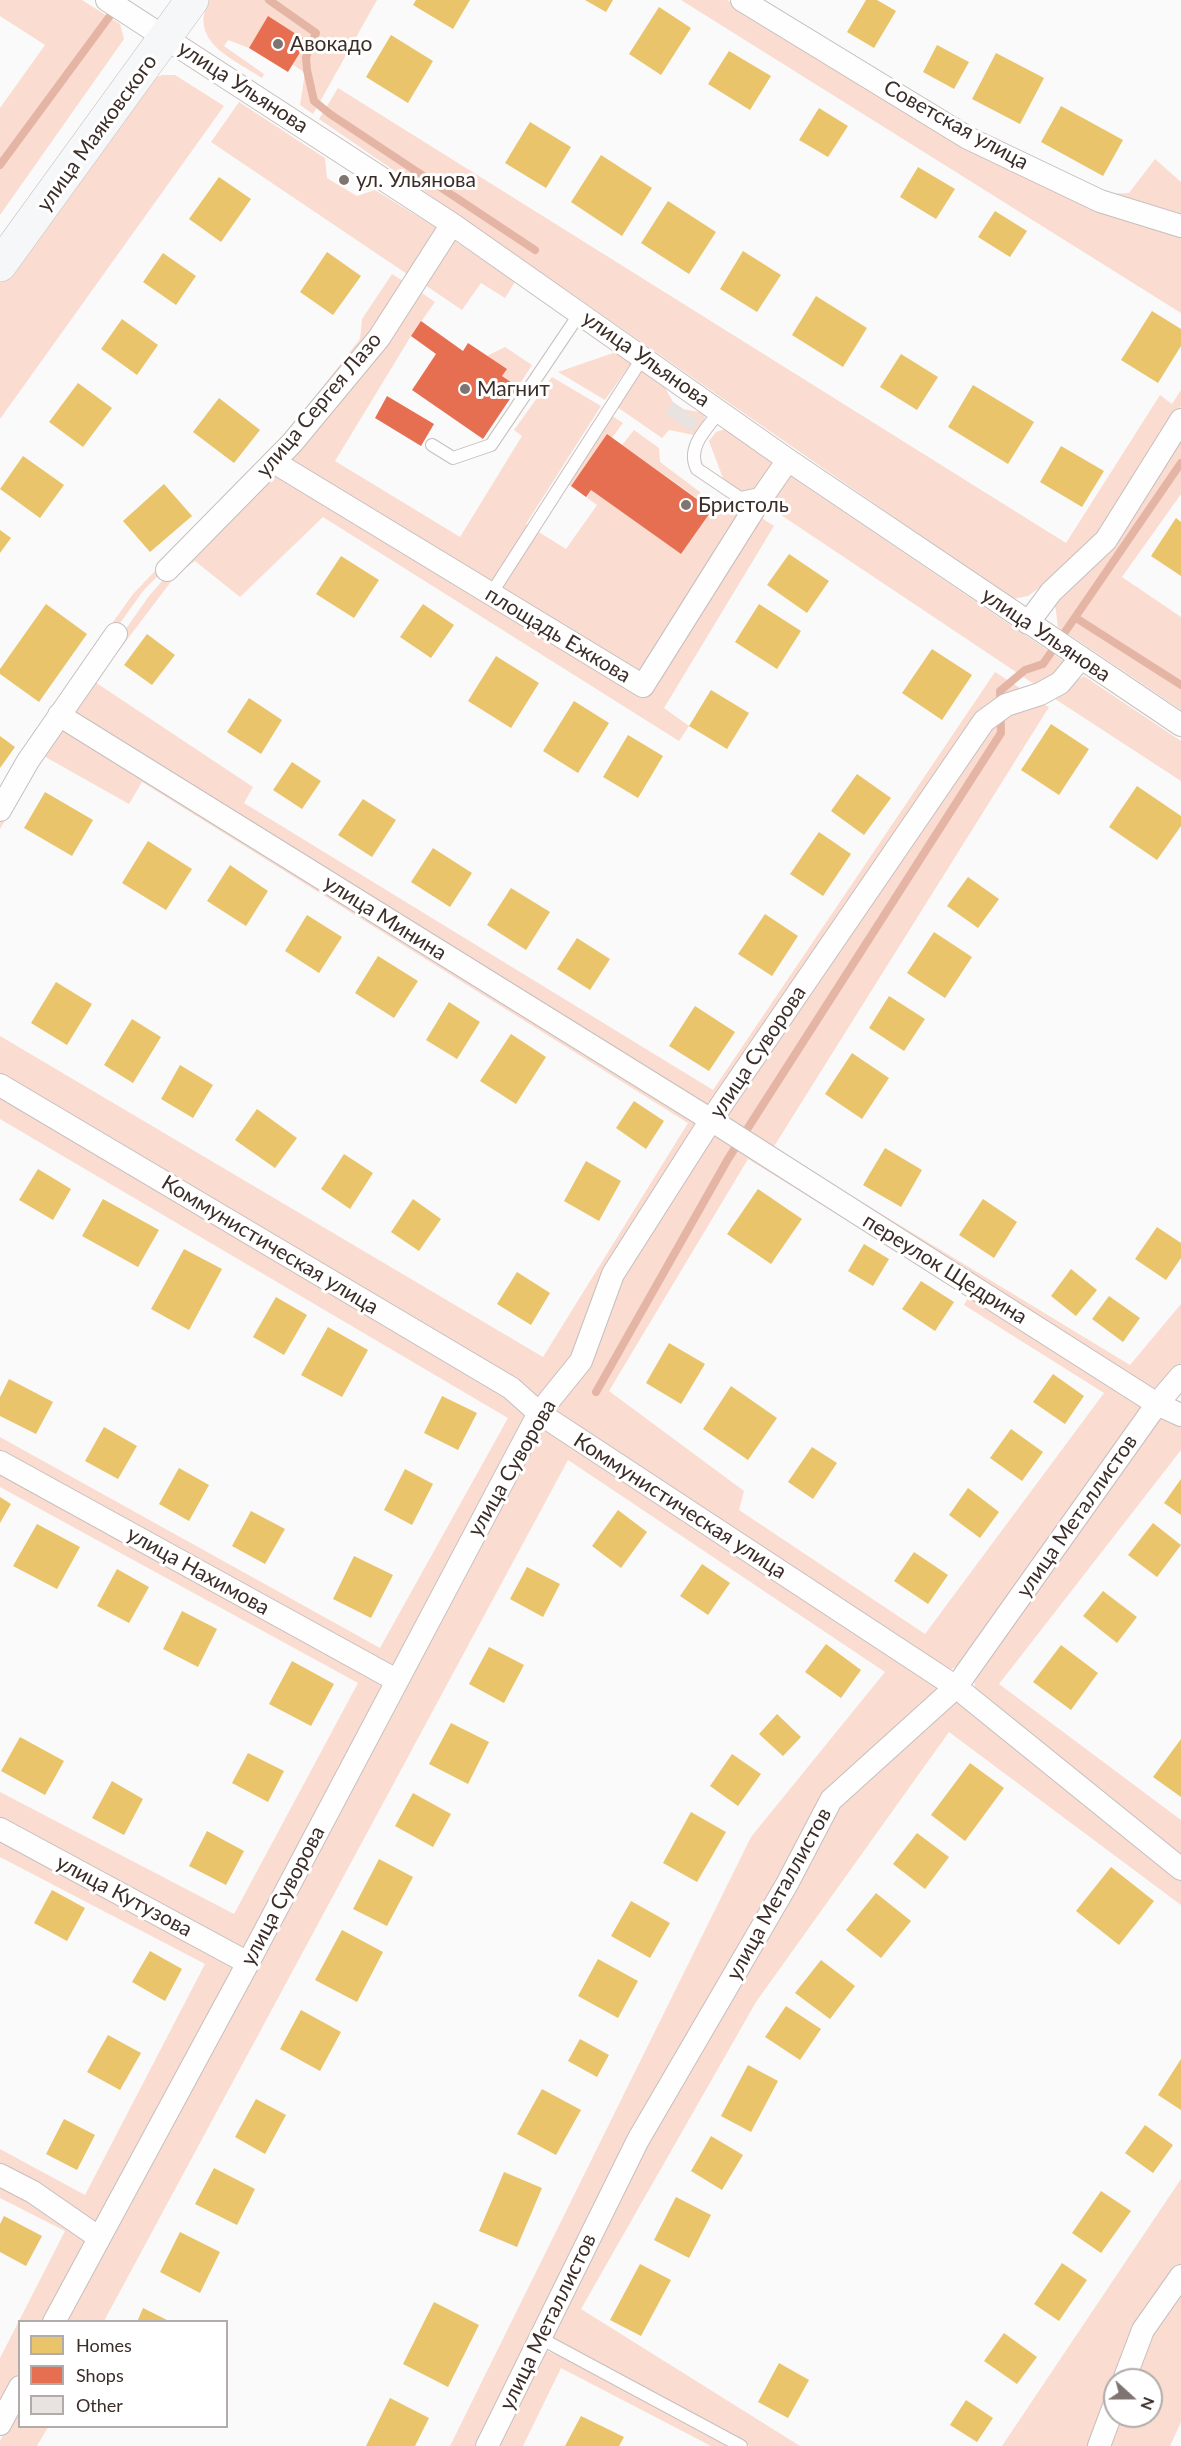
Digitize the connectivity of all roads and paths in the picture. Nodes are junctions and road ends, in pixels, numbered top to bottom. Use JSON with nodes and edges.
{"nodes":[{"id":1,"x":107,"y":0,"type":"edge"},
{"id":2,"x":192,"y":0,"type":"edge"},
{"id":3,"x":742,"y":0,"type":"edge"},
{"id":4,"x":166,"y":38,"type":"junction"},
{"id":5,"x":452,"y":224,"type":"junction"},
{"id":6,"x":1181,"y":226,"type":"edge"},
{"id":7,"x":0,"y":265,"type":"edge"},
{"id":8,"x":580,"y":313,"type":"junction"},
{"id":9,"x":643,"y":357,"type":"junction"},
{"id":10,"x":720,"y":411,"type":"junction"},
{"id":11,"x":1181,"y":420,"type":"edge"},
{"id":12,"x":432,"y":445,"type":"dead end"},
{"id":13,"x":788,"y":460,"type":"junction"},
{"id":14,"x":274,"y":462,"type":"junction"},
{"id":15,"x":765,"y":492,"type":"junction"},
{"id":16,"x":167,"y":570,"type":"dead end"},
{"id":17,"x":491,"y":594,"type":"junction"},
{"id":18,"x":1028,"y":623,"type":"junction"},
{"id":19,"x":116,"y":634,"type":"dead end"},
{"id":20,"x":1081,"y":658,"type":"junction"},
{"id":21,"x":59,"y":716,"type":"junction"},
{"id":22,"x":1181,"y":725,"type":"edge"},
{"id":23,"x":0,"y":810,"type":"edge"},
{"id":24,"x":0,"y":1085,"type":"edge"},
{"id":25,"x":711,"y":1120,"type":"junction"},
{"id":26,"x":1181,"y":1376,"type":"edge"},
{"id":27,"x":1157,"y":1404,"type":"junction"},
{"id":28,"x":539,"y":1413,"type":"junction"},
{"id":29,"x":1181,"y":1415,"type":"edge"},
{"id":30,"x":0,"y":1462,"type":"edge"},
{"id":31,"x":396,"y":1680,"type":"junction"},
{"id":32,"x":956,"y":1687,"type":"junction"},
{"id":33,"x":0,"y":1829,"type":"edge"},
{"id":34,"x":1181,"y":1869,"type":"edge"},
{"id":35,"x":248,"y":1963,"type":"junction"},
{"id":36,"x":0,"y":2175,"type":"edge"},
{"id":37,"x":98,"y":2237,"type":"junction"},
{"id":38,"x":1181,"y":2276,"type":"edge"},
{"id":39,"x":55,"y":2320,"type":"edge"},
{"id":40,"x":540,"y":2338,"type":"junction"},
{"id":41,"x":1129,"y":2368,"type":"edge"},
{"id":42,"x":18,"y":2391,"type":"edge"},
{"id":43,"x":0,"y":2424,"type":"edge"},
{"id":44,"x":1105,"y":2428,"type":"edge"},
{"id":45,"x":487,"y":2446,"type":"edge"},
{"id":46,"x":741,"y":2446,"type":"edge"},
{"id":47,"x":1098,"y":2446,"type":"edge"}],
"edges":[{"from":1,"to":4,"type":"street","name":"улица Ульянова"},
{"from":2,"to":4,"type":"main road","name":"улица Маяковского"},
{"from":3,"to":6,"type":"street","name":"Советская улица"},
{"from":4,"to":5,"type":"street","name":"улица Ульянова"},
{"from":4,"to":7,"type":"main road","name":"улица Маяковского"},
{"from":5,"to":8,"type":"street","name":"улица Ульянова"},
{"from":5,"to":14,"type":"street","name":"улица Сергея Лазо"},
{"from":8,"to":9,"type":"street","name":"улица Ульянова"},
{"from":8,"to":12,"type":"lane"},
{"from":9,"to":10,"type":"street","name":"улица Ульянова"},
{"from":9,"to":17,"type":"lane"},
{"from":10,"to":13,"type":"street","name":"улица Ульянова"},
{"from":10,"to":15,"type":"lane"},
{"from":11,"to":18,"type":"street"},
{"from":13,"to":15,"type":"street","name":"площадь Ежкова"},
{"from":13,"to":18,"type":"street","name":"улица Ульянова"},
{"from":14,"to":16,"type":"street","name":"улица Сергея Лазо"},
{"from":14,"to":17,"type":"street","name":"площадь Ежкова"},
{"from":15,"to":17,"type":"street","name":"площадь Ежкова"},
{"from":18,"to":20,"type":"street","name":"улица Ульянова"},
{"from":19,"to":21,"type":"street"},
{"from":20,"to":22,"type":"street","name":"улица Ульянова"},
{"from":20,"to":25,"type":"street","name":"улица Суворова"},
{"from":21,"to":23,"type":"street"},
{"from":21,"to":25,"type":"street","name":"улица Минина"},
{"from":24,"to":28,"type":"street","name":"Коммунистическая улица"},
{"from":25,"to":27,"type":"street","name":"переулок Щедрина"},
{"from":25,"to":28,"type":"street","name":"улица Суворова"},
{"from":26,"to":27,"type":"street","name":"улица Металлистов"},
{"from":27,"to":29,"type":"street","name":"переулок Щедрина"},
{"from":27,"to":32,"type":"street","name":"улица Металлистов"},
{"from":28,"to":31,"type":"street","name":"улица Суворова"},
{"from":28,"to":32,"type":"street","name":"Коммунистическая улица"},
{"from":30,"to":31,"type":"street","name":"улица Нахимова"},
{"from":31,"to":35,"type":"street","name":"улица Суворова"},
{"from":32,"to":34,"type":"street","name":"Коммунистическая улица"},
{"from":32,"to":40,"type":"street","name":"улица Металлистов"},
{"from":33,"to":35,"type":"street","name":"улица Кутузова"},
{"from":35,"to":37,"type":"street","name":"улица Суворова"},
{"from":36,"to":37,"type":"street"},
{"from":37,"to":39,"type":"street","name":"улица Суворова"},
{"from":38,"to":41,"type":"street"},
{"from":40,"to":45,"type":"street","name":"улица Металлистов"},
{"from":40,"to":46,"type":"lane"},
{"from":42,"to":43,"type":"street"},
{"from":44,"to":47,"type":"street"}]}
